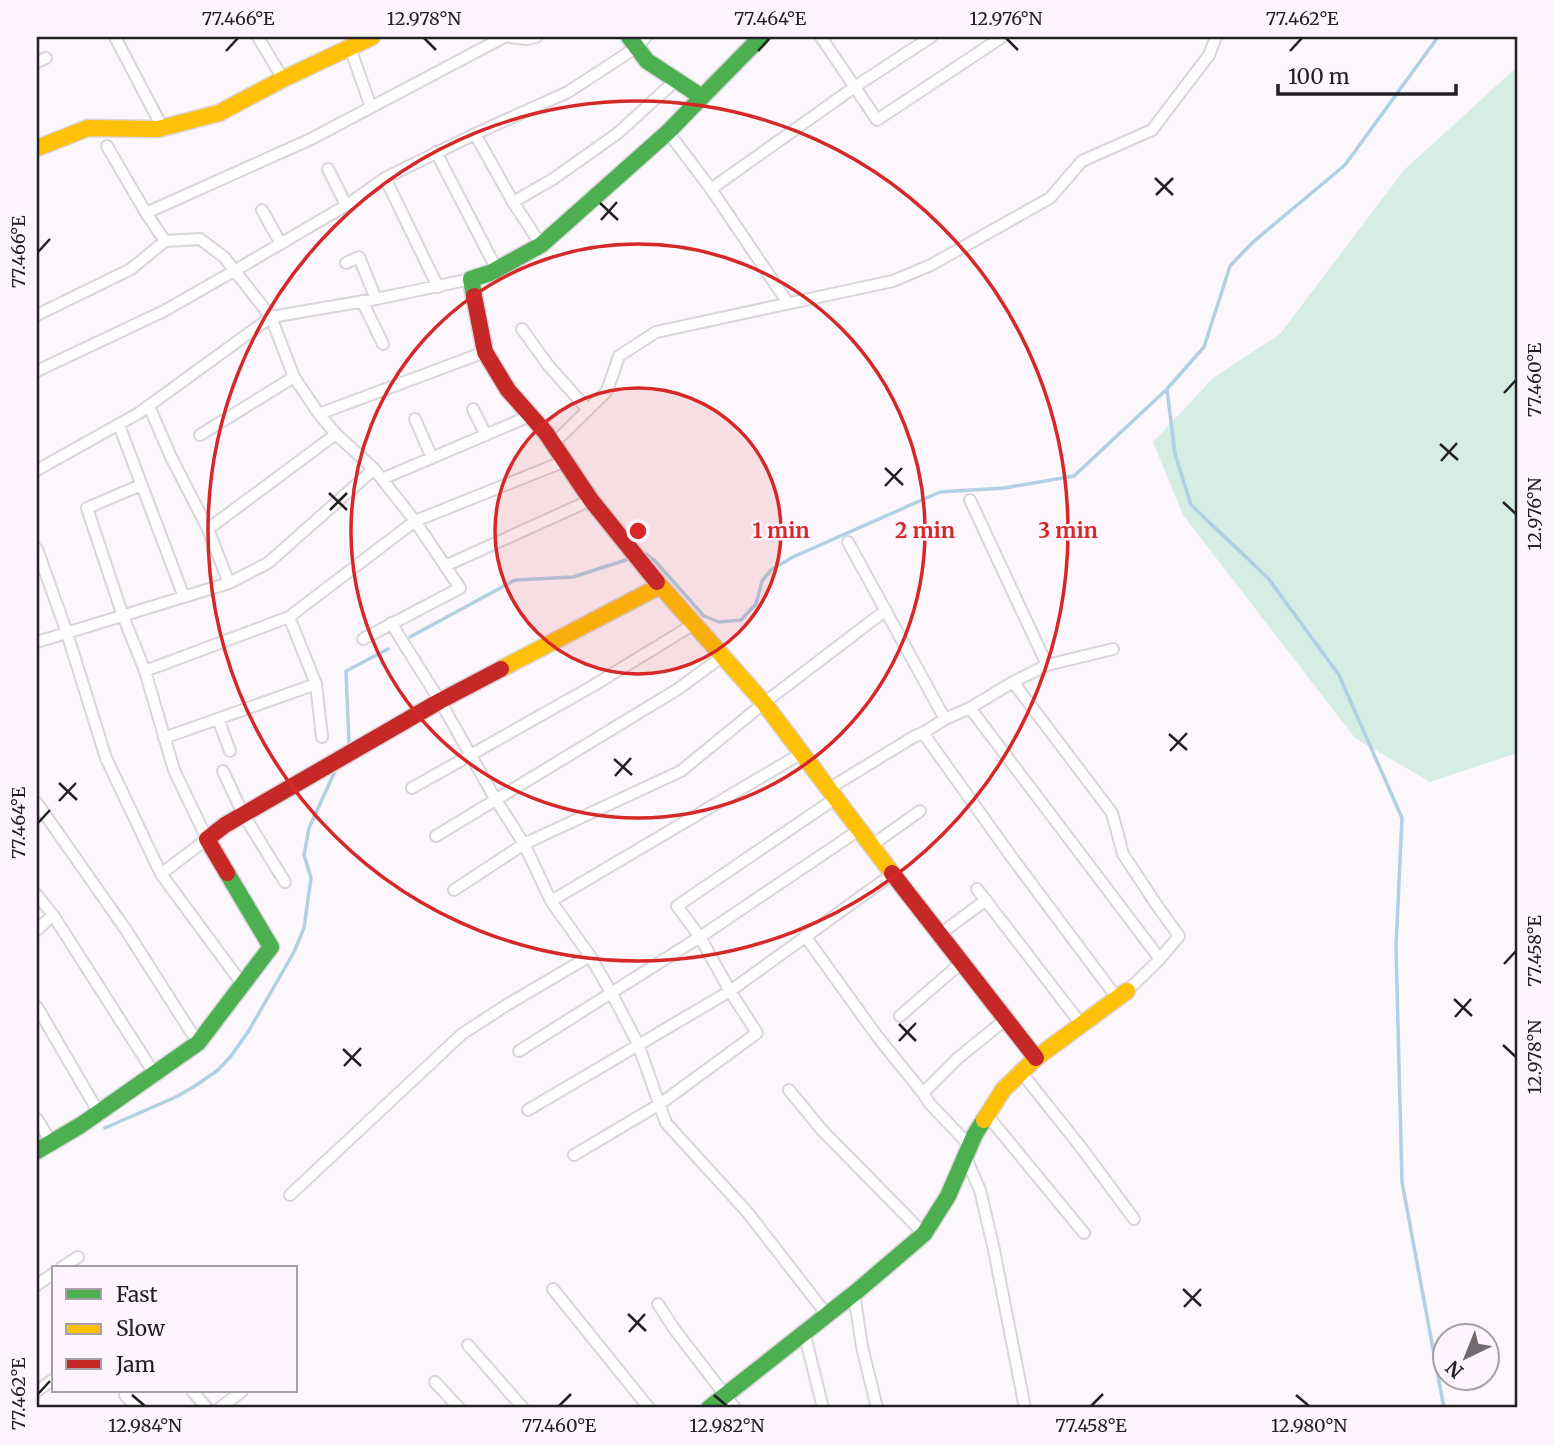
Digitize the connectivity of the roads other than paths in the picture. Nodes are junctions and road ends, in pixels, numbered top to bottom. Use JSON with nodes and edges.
{"nodes":[{"id":1,"x":115,"y":37,"type":"edge"},
{"id":2,"x":258,"y":37,"type":"edge"},
{"id":3,"x":372,"y":37,"type":"edge"},
{"id":4,"x":504,"y":37,"type":"edge"},
{"id":5,"x":510,"y":37,"type":"edge"},
{"id":6,"x":536,"y":37,"type":"edge"},
{"id":7,"x":761,"y":37,"type":"edge"},
{"id":8,"x":821,"y":37,"type":"edge"},
{"id":9,"x":931,"y":37,"type":"edge"},
{"id":10,"x":1002,"y":37,"type":"edge"},
{"id":11,"x":1216,"y":37,"type":"edge"},
{"id":12,"x":637,"y":40,"type":"edge"},
{"id":13,"x":350,"y":48,"type":"junction"},
{"id":14,"x":283,"y":79,"type":"junction"},
{"id":15,"x":676,"y":80,"type":"junction"},
{"id":16,"x":856,"y":86,"type":"junction"},
{"id":17,"x":702,"y":97,"type":"junction"},
{"id":18,"x":371,"y":107,"type":"junction"},
{"id":19,"x":162,"y":127,"type":"junction"},
{"id":20,"x":668,"y":132,"type":"junction"},
{"id":21,"x":475,"y":134,"type":"junction"},
{"id":22,"x":107,"y":146,"type":"dead end"},
{"id":23,"x":37,"y":148,"type":"edge"},
{"id":24,"x":436,"y":152,"type":"junction"},
{"id":25,"x":328,"y":169,"type":"dead end"},
{"id":26,"x":385,"y":178,"type":"junction"},
{"id":27,"x":712,"y":190,"type":"junction"},
{"id":28,"x":513,"y":202,"type":"junction"},
{"id":29,"x":346,"y":205,"type":"junction"},
{"id":30,"x":262,"y":209,"type":"dead end"},
{"id":31,"x":146,"y":213,"type":"junction"},
{"id":32,"x":165,"y":241,"type":"junction"},
{"id":33,"x":281,"y":244,"type":"junction"},
{"id":34,"x":541,"y":245,"type":"junction"},
{"id":35,"x":346,"y":263,"type":"dead end"},
{"id":36,"x":497,"y":270,"type":"junction"},
{"id":37,"x":234,"y":271,"type":"junction"},
{"id":38,"x":471,"y":279,"type":"junction"},
{"id":39,"x":438,"y":287,"type":"junction"},
{"id":40,"x":376,"y":299,"type":"junction"},
{"id":41,"x":362,"y":301,"type":"junction"},
{"id":42,"x":788,"y":303,"type":"junction"},
{"id":43,"x":37,"y":316,"type":"edge"},
{"id":44,"x":271,"y":317,"type":"junction"},
{"id":45,"x":522,"y":328,"type":"dead end"},
{"id":46,"x":383,"y":344,"type":"dead end"},
{"id":47,"x":485,"y":352,"type":"junction"},
{"id":48,"x":37,"y":372,"type":"edge"},
{"id":49,"x":294,"y":377,"type":"junction"},
{"id":50,"x":149,"y":406,"type":"junction"},
{"id":51,"x":472,"y":410,"type":"dead end"},
{"id":52,"x":588,"y":410,"type":"junction"},
{"id":53,"x":319,"y":414,"type":"junction"},
{"id":54,"x":530,"y":416,"type":"junction"},
{"id":55,"x":415,"y":419,"type":"dead end"},
{"id":56,"x":119,"y":425,"type":"junction"},
{"id":57,"x":336,"y":434,"type":"junction"},
{"id":58,"x":200,"y":435,"type":"dead end"},
{"id":59,"x":486,"y":435,"type":"junction"},
{"id":60,"x":553,"y":443,"type":"junction"},
{"id":61,"x":432,"y":458,"type":"junction"},
{"id":62,"x":565,"y":461,"type":"junction"},
{"id":63,"x":374,"y":469,"type":"junction"},
{"id":64,"x":37,"y":470,"type":"edge"},
{"id":65,"x":382,"y":479,"type":"junction"},
{"id":66,"x":141,"y":485,"type":"junction"},
{"id":67,"x":591,"y":500,"type":"junction"},
{"id":68,"x":970,"y":500,"type":"dead end"},
{"id":69,"x":415,"y":521,"type":"junction"},
{"id":70,"x":208,"y":529,"type":"junction"},
{"id":71,"x":848,"y":542,"type":"dead end"},
{"id":72,"x":37,"y":549,"type":"edge"},
{"id":73,"x":445,"y":566,"type":"junction"},
{"id":74,"x":49,"y":583,"type":"junction"},
{"id":75,"x":229,"y":583,"type":"junction"},
{"id":76,"x":37,"y":586,"type":"edge"},
{"id":77,"x":660,"y":586,"type":"junction"},
{"id":78,"x":184,"y":597,"type":"junction"},
{"id":79,"x":886,"y":610,"type":"junction"},
{"id":80,"x":123,"y":616,"type":"junction"},
{"id":81,"x":289,"y":617,"type":"junction"},
{"id":82,"x":391,"y":623,"type":"junction"},
{"id":83,"x":694,"y":624,"type":"junction"},
{"id":84,"x":68,"y":633,"type":"junction"},
{"id":85,"x":363,"y":639,"type":"dead end"},
{"id":86,"x":37,"y":642,"type":"edge"},
{"id":87,"x":1114,"y":649,"type":"dead end"},
{"id":88,"x":723,"y":656,"type":"junction"},
{"id":89,"x":1047,"y":664,"type":"junction"},
{"id":90,"x":145,"y":671,"type":"junction"},
{"id":91,"x":1013,"y":682,"type":"junction"},
{"id":92,"x":316,"y":684,"type":"junction"},
{"id":93,"x":440,"y":701,"type":"junction"},
{"id":94,"x":764,"y":703,"type":"junction"},
{"id":95,"x":970,"y":708,"type":"junction"},
{"id":96,"x":218,"y":719,"type":"junction"},
{"id":97,"x":945,"y":719,"type":"junction"},
{"id":98,"x":923,"y":733,"type":"junction"},
{"id":99,"x":322,"y":737,"type":"dead end"},
{"id":100,"x":164,"y":738,"type":"junction"},
{"id":101,"x":230,"y":751,"type":"dead end"},
{"id":102,"x":802,"y":753,"type":"junction"},
{"id":103,"x":471,"y":754,"type":"junction"},
{"id":104,"x":223,"y":771,"type":"dead end"},
{"id":105,"x":412,"y":788,"type":"dead end"},
{"id":106,"x":833,"y":793,"type":"junction"},
{"id":107,"x":496,"y":800,"type":"junction"},
{"id":108,"x":37,"y":803,"type":"edge"},
{"id":109,"x":920,"y":811,"type":"dead end"},
{"id":110,"x":243,"y":814,"type":"junction"},
{"id":111,"x":859,"y":830,"type":"junction"},
{"id":112,"x":436,"y":836,"type":"dead end"},
{"id":113,"x":207,"y":839,"type":"junction"},
{"id":114,"x":524,"y":844,"type":"junction"},
{"id":115,"x":872,"y":845,"type":"junction"},
{"id":116,"x":894,"y":873,"type":"junction"},
{"id":117,"x":161,"y":874,"type":"junction"},
{"id":118,"x":285,"y":882,"type":"dead end"},
{"id":119,"x":977,"y":889,"type":"dead end"},
{"id":120,"x":454,"y":890,"type":"dead end"},
{"id":121,"x":37,"y":895,"type":"edge"},
{"id":122,"x":986,"y":900,"type":"junction"},
{"id":123,"x":551,"y":901,"type":"junction"},
{"id":124,"x":53,"y":915,"type":"junction"},
{"id":125,"x":37,"y":930,"type":"edge"},
{"id":126,"x":940,"y":934,"type":"junction"},
{"id":127,"x":805,"y":936,"type":"junction"},
{"id":128,"x":700,"y":937,"type":"junction"},
{"id":129,"x":590,"y":956,"type":"junction"},
{"id":130,"x":1160,"y":959,"type":"junction"},
{"id":131,"x":961,"y":962,"type":"junction"},
{"id":132,"x":243,"y":985,"type":"junction"},
{"id":133,"x":730,"y":991,"type":"junction"},
{"id":134,"x":612,"y":994,"type":"junction"},
{"id":135,"x":1122,"y":994,"type":"junction"},
{"id":136,"x":37,"y":1007,"type":"edge"},
{"id":137,"x":900,"y":1016,"type":"dead end"},
{"id":138,"x":1006,"y":1020,"type":"junction"},
{"id":139,"x":1081,"y":1024,"type":"junction"},
{"id":140,"x":198,"y":1043,"type":"junction"},
{"id":141,"x":638,"y":1044,"type":"junction"},
{"id":142,"x":519,"y":1051,"type":"dead end"},
{"id":143,"x":1036,"y":1058,"type":"junction"},
{"id":144,"x":1021,"y":1072,"type":"junction"},
{"id":145,"x":154,"y":1073,"type":"junction"},
{"id":146,"x":789,"y":1090,"type":"dead end"},
{"id":147,"x":923,"y":1093,"type":"junction"},
{"id":148,"x":660,"y":1104,"type":"junction"},
{"id":149,"x":528,"y":1110,"type":"dead end"},
{"id":150,"x":99,"y":1113,"type":"junction"},
{"id":151,"x":987,"y":1115,"type":"junction"},
{"id":152,"x":37,"y":1119,"type":"edge"},
{"id":153,"x":51,"y":1142,"type":"junction"},
{"id":154,"x":37,"y":1151,"type":"edge"},
{"id":155,"x":968,"y":1152,"type":"junction"},
{"id":156,"x":574,"y":1155,"type":"dead end"},
{"id":157,"x":290,"y":1195,"type":"dead end"},
{"id":158,"x":1134,"y":1219,"type":"dead end"},
{"id":159,"x":1084,"y":1233,"type":"dead end"},
{"id":160,"x":924,"y":1234,"type":"junction"},
{"id":161,"x":78,"y":1257,"type":"dead end"},
{"id":162,"x":64,"y":1266,"type":"edge"},
{"id":163,"x":52,"y":1274,"type":"edge"},
{"id":164,"x":37,"y":1285,"type":"edge"},
{"id":165,"x":554,"y":1289,"type":"dead end"},
{"id":166,"x":854,"y":1293,"type":"junction"},
{"id":167,"x":657,"y":1304,"type":"dead end"},
{"id":168,"x":827,"y":1315,"type":"junction"},
{"id":169,"x":804,"y":1332,"type":"junction"},
{"id":170,"x":468,"y":1345,"type":"dead end"},
{"id":171,"x":52,"y":1380,"type":"edge"},
{"id":172,"x":435,"y":1382,"type":"dead end"},
{"id":173,"x":37,"y":1391,"type":"edge"},
{"id":174,"x":193,"y":1392,"type":"edge"},
{"id":175,"x":241,"y":1392,"type":"edge"},
{"id":176,"x":725,"y":1394,"type":"junction"},
{"id":177,"x":125,"y":1395,"type":"dead end"},
{"id":178,"x":453,"y":1406,"type":"edge"},
{"id":179,"x":137,"y":1408,"type":"edge"},
{"id":180,"x":207,"y":1408,"type":"edge"},
{"id":181,"x":220,"y":1408,"type":"edge"},
{"id":182,"x":523,"y":1408,"type":"edge"},
{"id":183,"x":649,"y":1408,"type":"edge"},
{"id":184,"x":709,"y":1408,"type":"edge"},
{"id":185,"x":736,"y":1408,"type":"edge"},
{"id":186,"x":823,"y":1408,"type":"edge"},
{"id":187,"x":877,"y":1408,"type":"edge"},
{"id":188,"x":1025,"y":1408,"type":"edge"}],
"edges":[{"from":1,"to":19,"type":"street"},
{"from":2,"to":14,"type":"street"},
{"from":3,"to":13,"type":"street"},
{"from":4,"to":18,"type":"street"},
{"from":5,"to":6,"type":"street"},
{"from":7,"to":17,"type":"street"},
{"from":8,"to":16,"type":"street"},
{"from":9,"to":16,"type":"street"},
{"from":10,"to":16,"type":"street"},
{"from":11,"to":42,"type":"street"},
{"from":12,"to":15,"type":"street"},
{"from":12,"to":21,"type":"street"},
{"from":13,"to":14,"type":"street"},
{"from":13,"to":18,"type":"street"},
{"from":14,"to":19,"type":"street"},
{"from":15,"to":17,"type":"street"},
{"from":15,"to":28,"type":"street"},
{"from":16,"to":27,"type":"street"},
{"from":17,"to":20,"type":"street"},
{"from":18,"to":31,"type":"street"},
{"from":19,"to":23,"type":"street"},
{"from":20,"to":27,"type":"street"},
{"from":20,"to":34,"type":"street"},
{"from":21,"to":24,"type":"street"},
{"from":21,"to":28,"type":"street"},
{"from":22,"to":31,"type":"street"},
{"from":24,"to":26,"type":"street"},
{"from":24,"to":36,"type":"street"},
{"from":25,"to":29,"type":"street"},
{"from":26,"to":29,"type":"street"},
{"from":26,"to":39,"type":"street"},
{"from":27,"to":42,"type":"street"},
{"from":28,"to":34,"type":"street"},
{"from":29,"to":33,"type":"street"},
{"from":30,"to":33,"type":"street"},
{"from":31,"to":32,"type":"street"},
{"from":32,"to":37,"type":"street"},
{"from":32,"to":43,"type":"street"},
{"from":33,"to":37,"type":"street"},
{"from":34,"to":36,"type":"street"},
{"from":35,"to":40,"type":"street"},
{"from":36,"to":38,"type":"street"},
{"from":37,"to":44,"type":"street"},
{"from":37,"to":48,"type":"street"},
{"from":38,"to":39,"type":"street"},
{"from":38,"to":47,"type":"street"},
{"from":39,"to":40,"type":"street"},
{"from":40,"to":41,"type":"street"},
{"from":41,"to":44,"type":"street"},
{"from":41,"to":46,"type":"street"},
{"from":42,"to":52,"type":"street"},
{"from":44,"to":49,"type":"street"},
{"from":44,"to":50,"type":"street"},
{"from":45,"to":52,"type":"street"},
{"from":47,"to":53,"type":"street"},
{"from":47,"to":54,"type":"street"},
{"from":49,"to":53,"type":"street"},
{"from":49,"to":58,"type":"street"},
{"from":50,"to":56,"type":"street"},
{"from":50,"to":70,"type":"street"},
{"from":51,"to":59,"type":"street"},
{"from":52,"to":60,"type":"street"},
{"from":53,"to":57,"type":"street"},
{"from":54,"to":59,"type":"street"},
{"from":54,"to":60,"type":"street"},
{"from":55,"to":61,"type":"street"},
{"from":56,"to":64,"type":"street"},
{"from":56,"to":66,"type":"street"},
{"from":57,"to":63,"type":"street"},
{"from":57,"to":70,"type":"street"},
{"from":59,"to":61,"type":"street"},
{"from":60,"to":62,"type":"street"},
{"from":61,"to":65,"type":"street"},
{"from":62,"to":67,"type":"street"},
{"from":62,"to":69,"type":"street"},
{"from":63,"to":65,"type":"street"},
{"from":63,"to":75,"type":"street"},
{"from":65,"to":69,"type":"street"},
{"from":66,"to":78,"type":"street"},
{"from":66,"to":80,"type":"street"},
{"from":67,"to":73,"type":"street"},
{"from":67,"to":77,"type":"street"},
{"from":68,"to":89,"type":"street"},
{"from":69,"to":73,"type":"street"},
{"from":69,"to":81,"type":"street"},
{"from":70,"to":75,"type":"street"},
{"from":71,"to":79,"type":"street"},
{"from":72,"to":74,"type":"street"},
{"from":73,"to":82,"type":"street"},
{"from":74,"to":76,"type":"street"},
{"from":74,"to":84,"type":"street"},
{"from":75,"to":78,"type":"street"},
{"from":77,"to":83,"type":"street"},
{"from":77,"to":93,"type":"street"},
{"from":78,"to":80,"type":"street"},
{"from":79,"to":94,"type":"street"},
{"from":79,"to":97,"type":"street"},
{"from":80,"to":84,"type":"street"},
{"from":80,"to":90,"type":"street"},
{"from":81,"to":90,"type":"street"},
{"from":81,"to":92,"type":"street"},
{"from":82,"to":85,"type":"street"},
{"from":82,"to":93,"type":"street"},
{"from":83,"to":88,"type":"street"},
{"from":83,"to":103,"type":"street"},
{"from":84,"to":86,"type":"street"},
{"from":84,"to":117,"type":"street"},
{"from":87,"to":89,"type":"street"},
{"from":88,"to":94,"type":"street"},
{"from":88,"to":107,"type":"street"},
{"from":89,"to":91,"type":"street"},
{"from":90,"to":100,"type":"street"},
{"from":91,"to":95,"type":"street"},
{"from":91,"to":130,"type":"street"},
{"from":92,"to":96,"type":"street"},
{"from":92,"to":99,"type":"street"},
{"from":93,"to":103,"type":"street"},
{"from":93,"to":110,"type":"street"},
{"from":94,"to":102,"type":"street"},
{"from":94,"to":114,"type":"street"},
{"from":95,"to":97,"type":"street"},
{"from":95,"to":130,"type":"street"},
{"from":96,"to":100,"type":"street"},
{"from":96,"to":101,"type":"street"},
{"from":97,"to":98,"type":"street"},
{"from":98,"to":106,"type":"street"},
{"from":98,"to":135,"type":"street"},
{"from":100,"to":113,"type":"street"},
{"from":102,"to":106,"type":"street"},
{"from":102,"to":123,"type":"street"},
{"from":103,"to":105,"type":"street"},
{"from":103,"to":107,"type":"street"},
{"from":104,"to":110,"type":"street"},
{"from":106,"to":111,"type":"street"},
{"from":106,"to":128,"type":"street"},
{"from":107,"to":112,"type":"street"},
{"from":107,"to":114,"type":"street"},
{"from":108,"to":140,"type":"street"},
{"from":109,"to":115,"type":"street"},
{"from":110,"to":113,"type":"street"},
{"from":110,"to":118,"type":"street"},
{"from":111,"to":115,"type":"street"},
{"from":111,"to":128,"type":"street"},
{"from":113,"to":117,"type":"street"},
{"from":113,"to":132,"type":"street"},
{"from":114,"to":120,"type":"street"},
{"from":114,"to":123,"type":"street"},
{"from":115,"to":116,"type":"street"},
{"from":116,"to":126,"type":"street"},
{"from":116,"to":127,"type":"street"},
{"from":117,"to":132,"type":"street"},
{"from":119,"to":122,"type":"street"},
{"from":121,"to":124,"type":"street"},
{"from":122,"to":126,"type":"street"},
{"from":122,"to":139,"type":"street"},
{"from":123,"to":129,"type":"street"},
{"from":124,"to":125,"type":"street"},
{"from":124,"to":145,"type":"street"},
{"from":126,"to":131,"type":"street"},
{"from":127,"to":133,"type":"street"},
{"from":127,"to":147,"type":"street"},
{"from":128,"to":133,"type":"street"},
{"from":128,"to":134,"type":"street"},
{"from":129,"to":134,"type":"street"},
{"from":129,"to":157,"type":"street"},
{"from":130,"to":135,"type":"street"},
{"from":131,"to":137,"type":"street"},
{"from":131,"to":138,"type":"street"},
{"from":132,"to":140,"type":"street"},
{"from":133,"to":141,"type":"street"},
{"from":133,"to":148,"type":"street"},
{"from":134,"to":141,"type":"street"},
{"from":134,"to":142,"type":"street"},
{"from":135,"to":139,"type":"street"},
{"from":136,"to":150,"type":"street"},
{"from":138,"to":143,"type":"street"},
{"from":138,"to":147,"type":"street"},
{"from":139,"to":143,"type":"street"},
{"from":140,"to":145,"type":"street"},
{"from":141,"to":148,"type":"street"},
{"from":141,"to":149,"type":"street"},
{"from":143,"to":144,"type":"street"},
{"from":144,"to":151,"type":"street"},
{"from":144,"to":158,"type":"street"},
{"from":145,"to":150,"type":"street"},
{"from":146,"to":160,"type":"street"},
{"from":147,"to":155,"type":"street"},
{"from":148,"to":156,"type":"street"},
{"from":148,"to":168,"type":"street"},
{"from":150,"to":153,"type":"street"},
{"from":151,"to":155,"type":"street"},
{"from":151,"to":159,"type":"street"},
{"from":152,"to":153,"type":"street"},
{"from":153,"to":154,"type":"street"},
{"from":155,"to":160,"type":"street"},
{"from":155,"to":188,"type":"street"},
{"from":160,"to":166,"type":"street"},
{"from":161,"to":162,"type":"street"},
{"from":163,"to":164,"type":"street"},
{"from":165,"to":183,"type":"street"},
{"from":166,"to":168,"type":"street"},
{"from":166,"to":187,"type":"street"},
{"from":167,"to":176,"type":"street"},
{"from":168,"to":169,"type":"street"},
{"from":169,"to":176,"type":"street"},
{"from":169,"to":186,"type":"street"},
{"from":170,"to":182,"type":"street"},
{"from":171,"to":173,"type":"street"},
{"from":172,"to":178,"type":"street"},
{"from":174,"to":180,"type":"street"},
{"from":175,"to":181,"type":"street"},
{"from":176,"to":184,"type":"street"},
{"from":176,"to":185,"type":"street"},
{"from":177,"to":179,"type":"street"}]}
